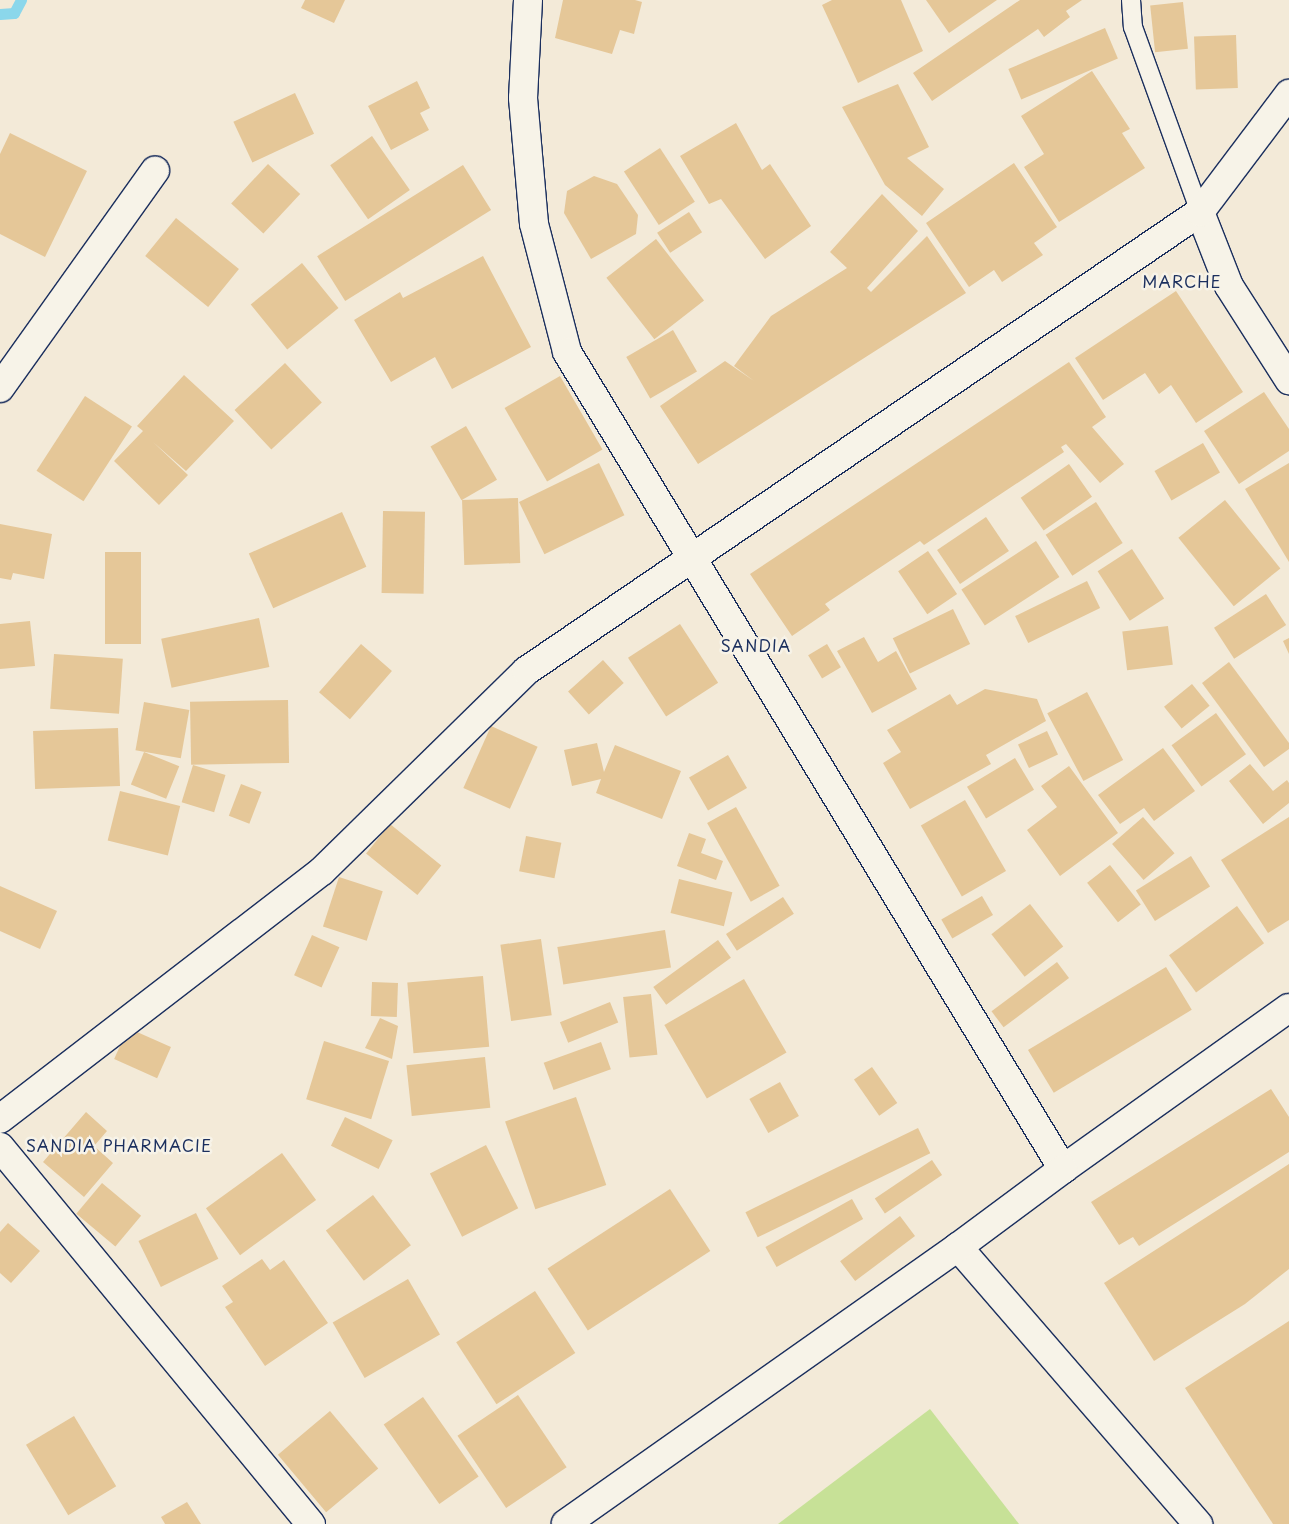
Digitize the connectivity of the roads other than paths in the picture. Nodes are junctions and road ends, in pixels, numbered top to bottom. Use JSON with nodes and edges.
{"nodes":[{"id":1,"x":528,"y":0,"type":"edge"},
{"id":2,"x":1131,"y":0,"type":"edge"},
{"id":3,"x":1289,"y":94,"type":"edge"},
{"id":4,"x":155,"y":171,"type":"dead end"},
{"id":5,"x":1200,"y":212,"type":"junction"},
{"id":6,"x":1289,"y":380,"type":"edge"},
{"id":7,"x":0,"y":388,"type":"edge"},
{"id":8,"x":691,"y":560,"type":"junction"},
{"id":9,"x":1289,"y":1008,"type":"edge"},
{"id":10,"x":0,"y":1119,"type":"edge"},
{"id":11,"x":0,"y":1147,"type":"edge"},
{"id":12,"x":1063,"y":1169,"type":"junction"},
{"id":13,"x":958,"y":1247,"type":"junction"},
{"id":14,"x":311,"y":1524,"type":"edge"},
{"id":15,"x":566,"y":1524,"type":"edge"},
{"id":16,"x":1198,"y":1524,"type":"edge"}],
"edges":[{"from":1,"to":8,"type":"main road"},
{"from":2,"to":5,"type":"lane"},
{"from":3,"to":5,"type":"main road"},
{"from":4,"to":7,"type":"main road"},
{"from":5,"to":6,"type":"main road"},
{"from":5,"to":8,"type":"main road"},
{"from":8,"to":10,"type":"main road"},
{"from":8,"to":12,"type":"main road"},
{"from":9,"to":12,"type":"main road"},
{"from":11,"to":14,"type":"main road"},
{"from":12,"to":13,"type":"main road"},
{"from":13,"to":15,"type":"main road"},
{"from":13,"to":16,"type":"main road"}]}
